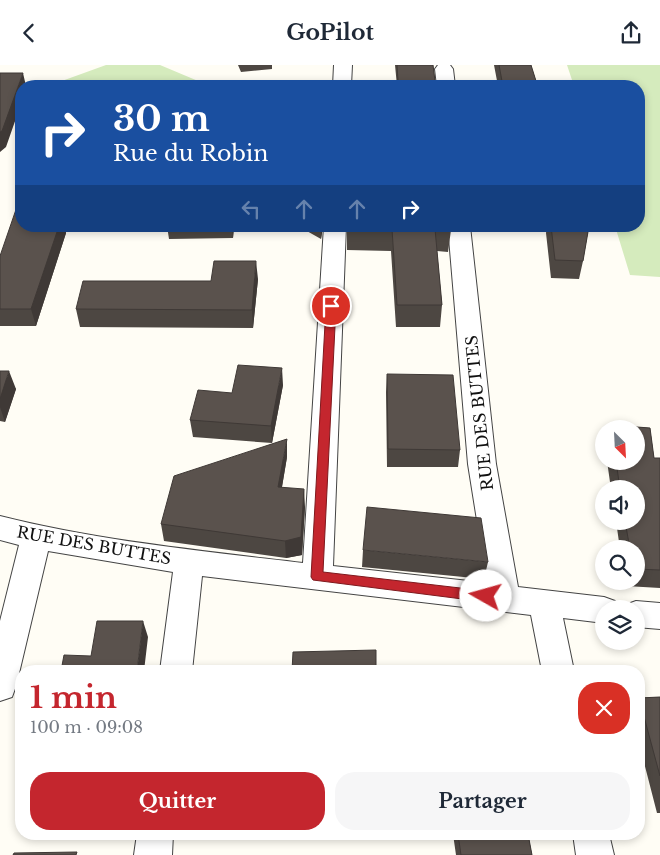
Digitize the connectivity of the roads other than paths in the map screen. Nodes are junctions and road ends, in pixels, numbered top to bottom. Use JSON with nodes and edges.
{"nodes":[{"id":1,"x":343,"y":65,"type":"edge"},
{"id":2,"x":342,"y":80,"type":"edge"},
{"id":3,"x":335,"y":232,"type":"edge"},
{"id":4,"x":461,"y":232,"type":"edge"},
{"id":5,"x":0,"y":528,"type":"edge"},
{"id":6,"x":36,"y":537,"type":"junction"},
{"id":7,"x":189,"y":562,"type":"junction"},
{"id":8,"x":317,"y":577,"type":"junction"},
{"id":9,"x":505,"y":599,"type":"junction"},
{"id":10,"x":544,"y":603,"type":"junction"},
{"id":11,"x":595,"y":609,"type":"edge"},
{"id":12,"x":645,"y":614,"type":"edge"},
{"id":13,"x":660,"y":616,"type":"edge"},
{"id":14,"x":177,"y":665,"type":"edge"},
{"id":15,"x":557,"y":665,"type":"edge"},
{"id":16,"x":0,"y":686,"type":"edge"},
{"id":17,"x":154,"y":840,"type":"edge"},
{"id":18,"x":591,"y":840,"type":"edge"},
{"id":19,"x":153,"y":855,"type":"edge"},
{"id":20,"x":595,"y":855,"type":"edge"}],
"edges":[{"from":1,"to":2,"type":"street"},
{"from":3,"to":8,"type":"street"},
{"from":4,"to":9,"type":"street","name":"RUE DES BUTTES"},
{"from":5,"to":6,"type":"street","name":"RUE DES BUTTES"},
{"from":6,"to":7,"type":"street","name":"RUE DES BUTTES"},
{"from":6,"to":16,"type":"street"},
{"from":7,"to":8,"type":"street","name":"RUE DES BUTTES"},
{"from":7,"to":14,"type":"street","name":"RUE DES BUTTES"},
{"from":8,"to":9,"type":"street","name":"RUE DES BUTTES"},
{"from":9,"to":10,"type":"street","name":"RUE DES BUTTES"},
{"from":10,"to":11,"type":"street","name":"RUE DES BUTTES"},
{"from":10,"to":15,"type":"street"},
{"from":12,"to":13,"type":"street"},
{"from":17,"to":19,"type":"street"},
{"from":18,"to":20,"type":"street"}]}
